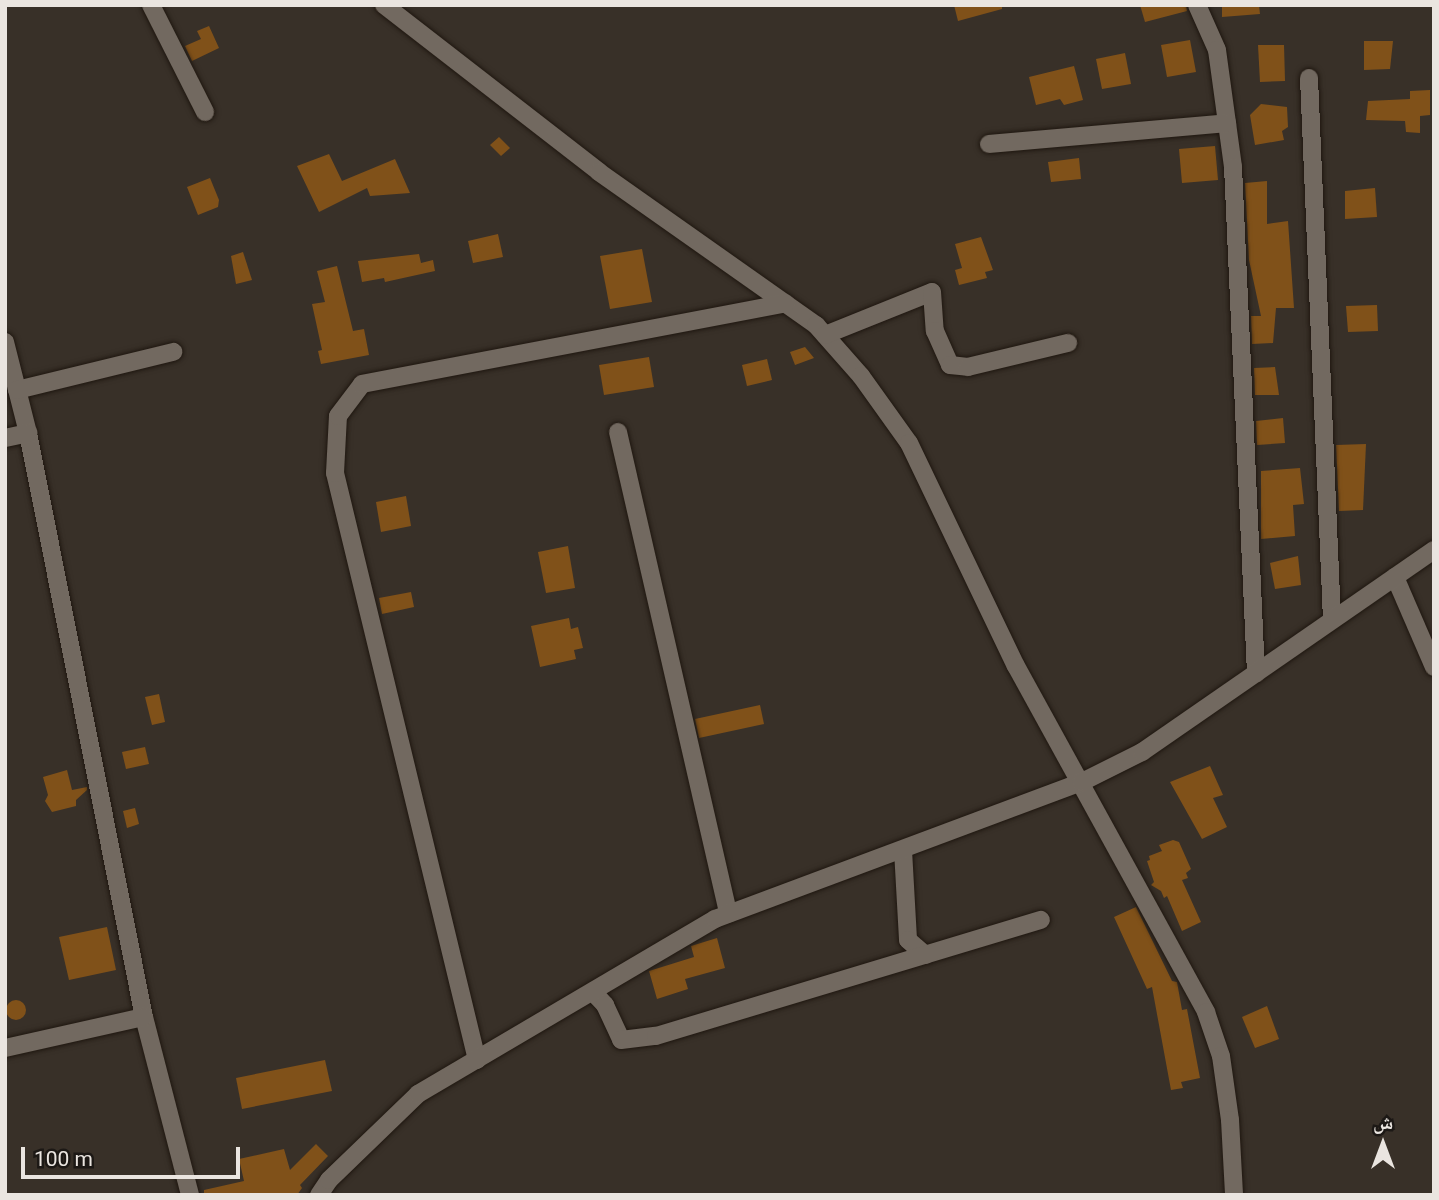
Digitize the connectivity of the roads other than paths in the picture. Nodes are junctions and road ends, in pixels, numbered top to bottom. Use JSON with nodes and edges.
{"nodes":[{"id":1,"x":151,"y":5,"type":"edge"},
{"id":2,"x":384,"y":5,"type":"edge"},
{"id":3,"x":1197,"y":5,"type":"edge"},
{"id":4,"x":1309,"y":78,"type":"dead end"},
{"id":5,"x":205,"y":112,"type":"dead end"},
{"id":6,"x":1227,"y":123,"type":"junction"},
{"id":7,"x":989,"y":144,"type":"dead end"},
{"id":8,"x":785,"y":303,"type":"junction"},
{"id":9,"x":825,"y":335,"type":"junction"},
{"id":10,"x":5,"y":342,"type":"edge"},
{"id":11,"x":1068,"y":344,"type":"dead end"},
{"id":12,"x":173,"y":352,"type":"dead end"},
{"id":13,"x":17,"y":390,"type":"junction"},
{"id":14,"x":618,"y":432,"type":"dead end"},
{"id":15,"x":28,"y":433,"type":"junction"},
{"id":16,"x":5,"y":438,"type":"edge"},
{"id":17,"x":1434,"y":550,"type":"edge"},
{"id":18,"x":1395,"y":576,"type":"junction"},
{"id":19,"x":1332,"y":620,"type":"junction"},
{"id":20,"x":1434,"y":667,"type":"edge"},
{"id":21,"x":1256,"y":673,"type":"junction"},
{"id":22,"x":1082,"y":782,"type":"junction"},
{"id":23,"x":903,"y":850,"type":"junction"},
{"id":24,"x":728,"y":914,"type":"junction"},
{"id":25,"x":1041,"y":920,"type":"dead end"},
{"id":26,"x":925,"y":955,"type":"junction"},
{"id":27,"x":593,"y":992,"type":"junction"},
{"id":28,"x":144,"y":1017,"type":"junction"},
{"id":29,"x":5,"y":1048,"type":"edge"},
{"id":30,"x":477,"y":1060,"type":"junction"},
{"id":31,"x":190,"y":1195,"type":"edge"},
{"id":32,"x":319,"y":1195,"type":"edge"},
{"id":33,"x":1234,"y":1195,"type":"edge"}],
"edges":[{"from":1,"to":5,"type":"street"},
{"from":2,"to":8,"type":"street"},
{"from":3,"to":6,"type":"street"},
{"from":4,"to":19,"type":"street"},
{"from":6,"to":7,"type":"street"},
{"from":6,"to":21,"type":"street"},
{"from":8,"to":9,"type":"street"},
{"from":8,"to":30,"type":"street"},
{"from":9,"to":11,"type":"street"},
{"from":9,"to":22,"type":"street"},
{"from":10,"to":13,"type":"street"},
{"from":12,"to":13,"type":"street"},
{"from":13,"to":15,"type":"street"},
{"from":14,"to":24,"type":"street"},
{"from":15,"to":16,"type":"street"},
{"from":15,"to":28,"type":"street"},
{"from":17,"to":18,"type":"street"},
{"from":18,"to":19,"type":"street"},
{"from":18,"to":20,"type":"street"},
{"from":19,"to":21,"type":"street"},
{"from":21,"to":22,"type":"street"},
{"from":22,"to":23,"type":"street"},
{"from":22,"to":33,"type":"street"},
{"from":23,"to":24,"type":"street"},
{"from":23,"to":26,"type":"street"},
{"from":24,"to":27,"type":"street"},
{"from":25,"to":26,"type":"street"},
{"from":26,"to":27,"type":"street"},
{"from":27,"to":30,"type":"street"},
{"from":28,"to":29,"type":"street"},
{"from":28,"to":31,"type":"street"},
{"from":30,"to":32,"type":"street"}]}
